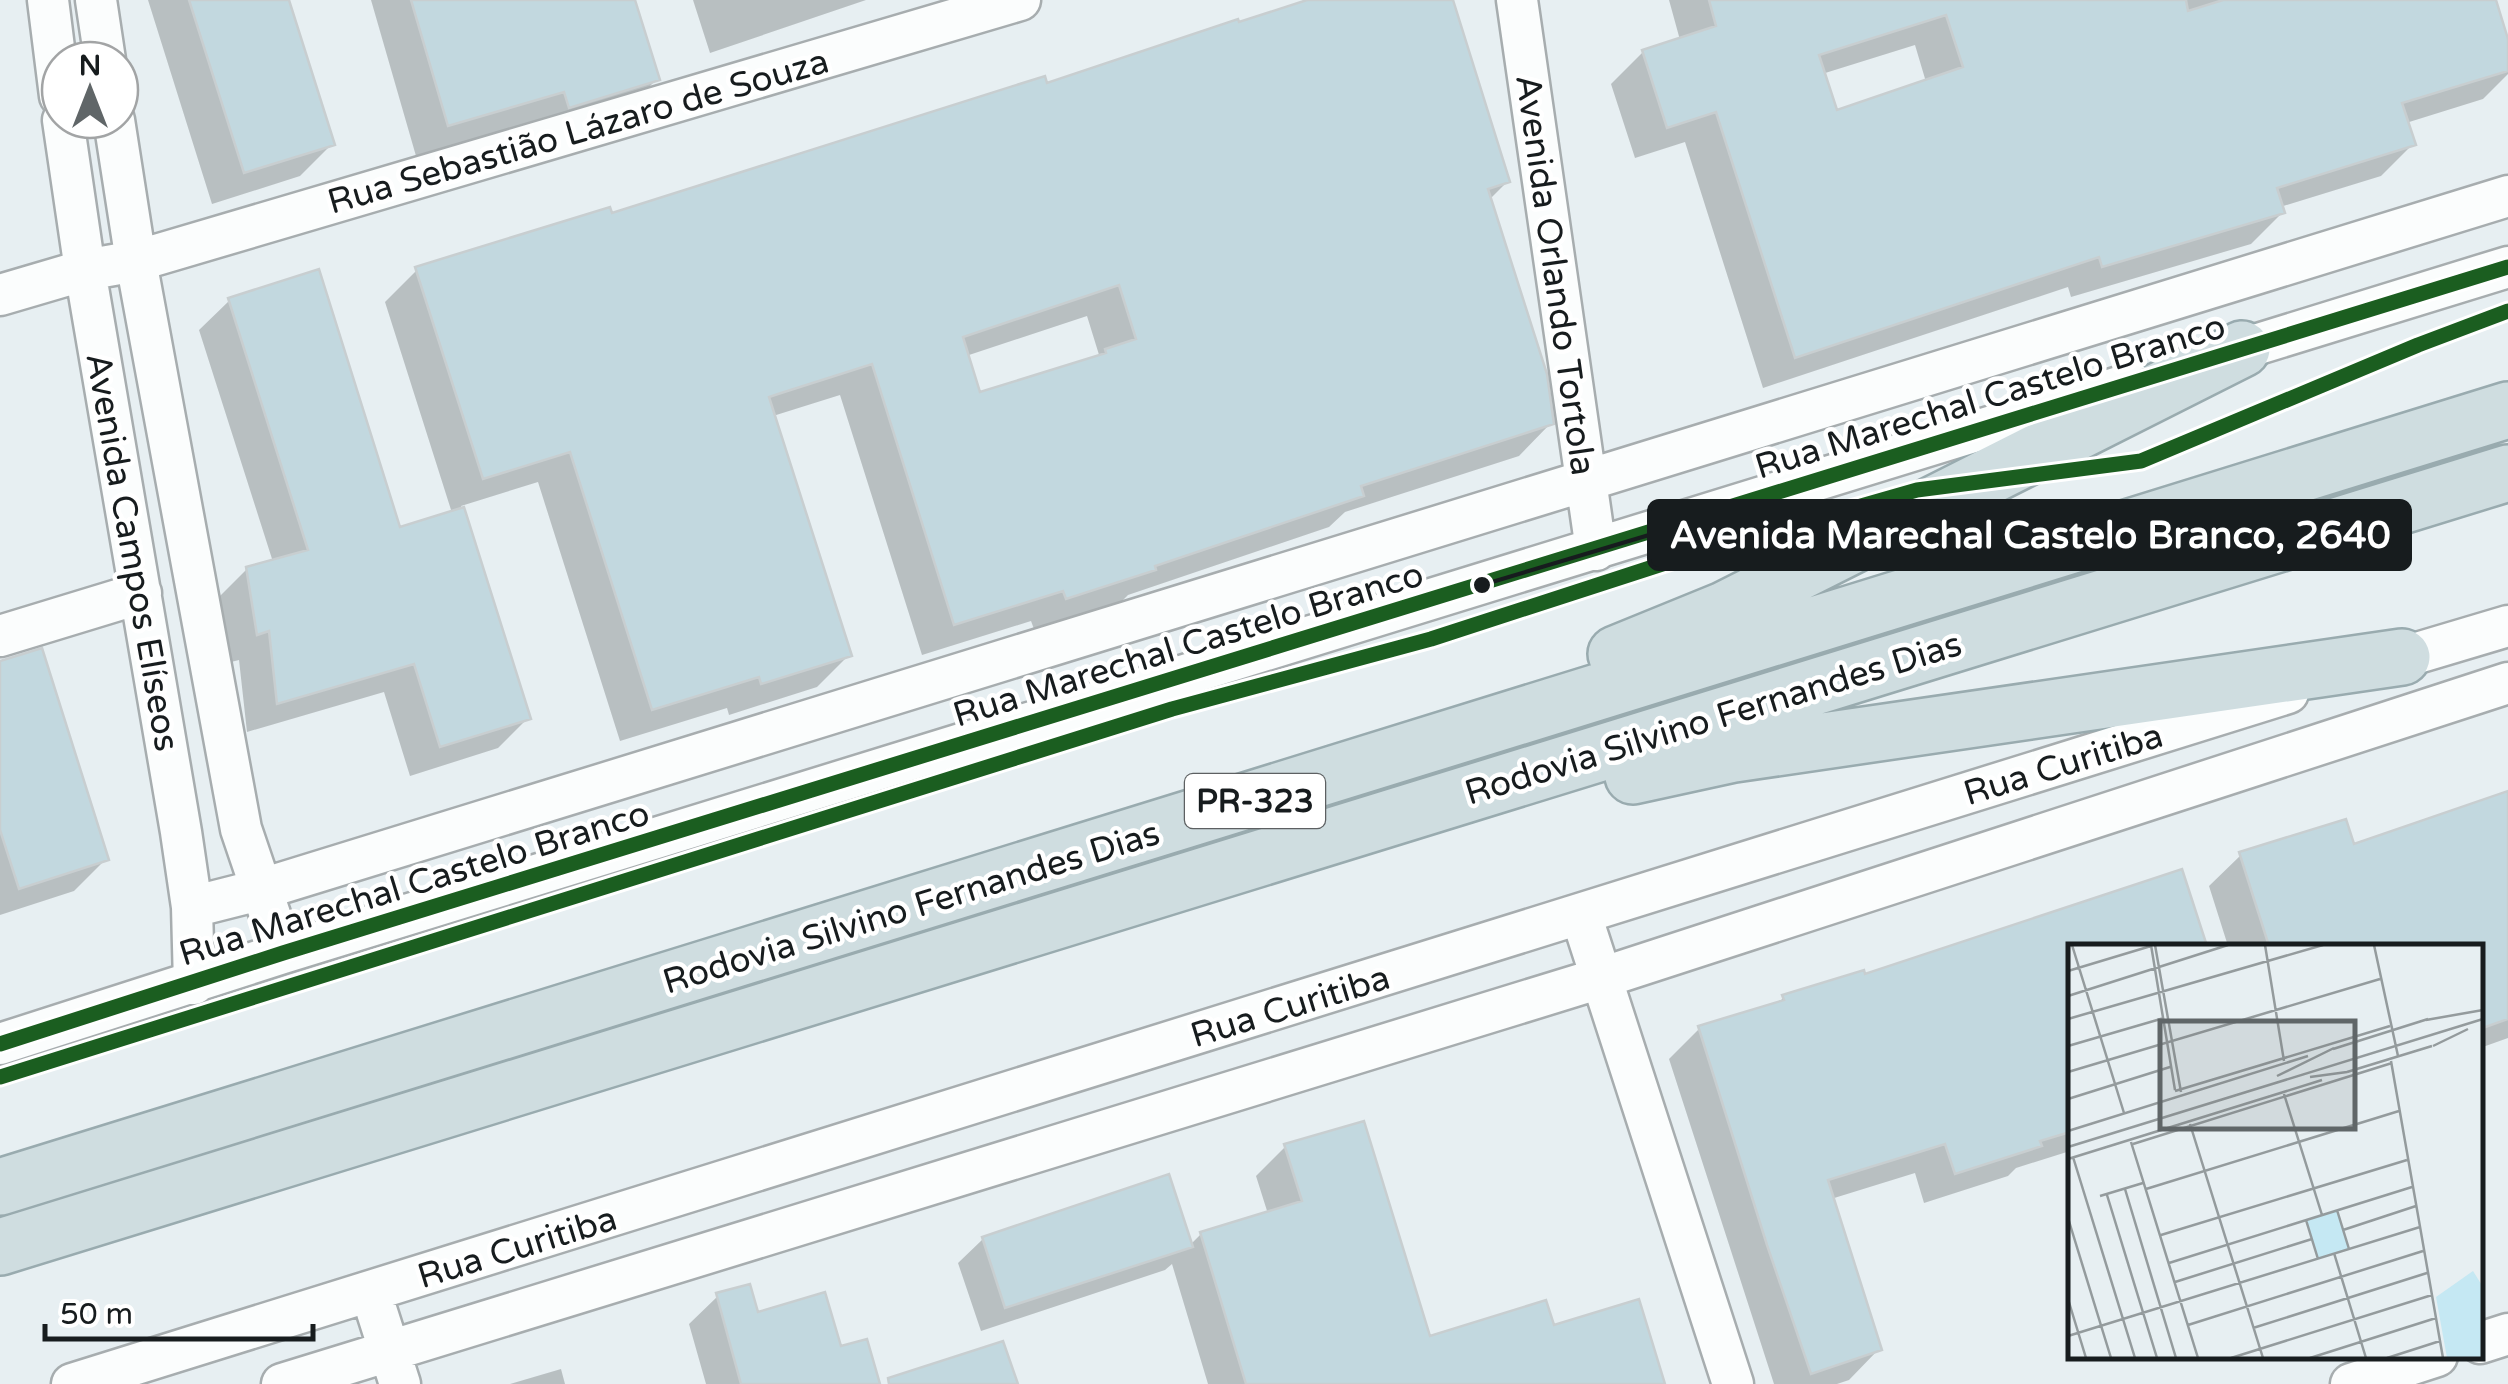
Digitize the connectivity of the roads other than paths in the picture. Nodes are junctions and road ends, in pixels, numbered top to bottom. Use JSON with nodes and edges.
{"nodes":[{"id":1,"x":48,"y":0,"type":"edge"},
{"id":2,"x":96,"y":0,"type":"edge"},
{"id":3,"x":1020,"y":0,"type":"edge"},
{"id":4,"x":1516,"y":0,"type":"edge"},
{"id":5,"x":53,"y":40,"type":"edge"},
{"id":6,"x":102,"y":40,"type":"edge"},
{"id":7,"x":66,"y":140,"type":"edge"},
{"id":8,"x":117,"y":140,"type":"edge"},
{"id":9,"x":2508,"y":196,"type":"edge"},
{"id":10,"x":136,"y":262,"type":"junction"},
{"id":11,"x":2508,"y":267,"type":"edge"},
{"id":12,"x":85,"y":270,"type":"junction"},
{"id":13,"x":0,"y":296,"type":"edge"},
{"id":14,"x":2242,"y":349,"type":"junction"},
{"id":15,"x":2508,"y":410,"type":"edge"},
{"id":16,"x":2508,"y":472,"type":"edge"},
{"id":17,"x":1585,"y":483,"type":"junction"},
{"id":18,"x":1596,"y":550,"type":"junction"},
{"id":19,"x":141,"y":593,"type":"junction"},
{"id":20,"x":2508,"y":626,"type":"edge"},
{"id":21,"x":0,"y":636,"type":"edge"},
{"id":22,"x":2402,"y":657,"type":"junction"},
{"id":23,"x":2508,"y":684,"type":"edge"},
{"id":24,"x":1271,"y":796,"type":"junction"},
{"id":25,"x":1284,"y":851,"type":"junction"},
{"id":26,"x":259,"y":890,"type":"junction"},
{"id":27,"x":192,"y":907,"type":"junction"},
{"id":28,"x":1582,"y":915,"type":"junction"},
{"id":29,"x":283,"y":953,"type":"junction"},
{"id":30,"x":1604,"y":977,"type":"junction"},
{"id":31,"x":194,"y":984,"type":"junction"},
{"id":32,"x":0,"y":1044,"type":"edge"},
{"id":33,"x":0,"y":1187,"type":"edge"},
{"id":34,"x":0,"y":1247,"type":"edge"},
{"id":35,"x":371,"y":1293,"type":"junction"},
{"id":36,"x":2508,"y":1334,"type":"edge"},
{"id":37,"x":2483,"y":1341,"type":"edge"},
{"id":38,"x":2428,"y":1359,"type":"edge"},
{"id":39,"x":395,"y":1367,"type":"edge"},
{"id":40,"x":72,"y":1384,"type":"edge"},
{"id":41,"x":282,"y":1384,"type":"edge"},
{"id":42,"x":1732,"y":1384,"type":"edge"},
{"id":43,"x":2351,"y":1384,"type":"edge"}],
"edges":[{"from":1,"to":5,"type":"street"},
{"from":2,"to":6,"type":"street"},
{"from":3,"to":10,"type":"street","name":"Rua Sebastião Lázaro de Souza"},
{"from":4,"to":17,"type":"street","name":"Avenida Orlando Tortola"},
{"from":7,"to":12,"type":"street","name":"Avenida Campos Elíseos"},
{"from":8,"to":10,"type":"street","name":"Avenida Campos Elíseos"},
{"from":9,"to":17,"type":"street","name":"Rua Marechal Castelo Branco"},
{"from":10,"to":12,"type":"street","name":"Rua Sebastião Lázaro de Souza"},
{"from":10,"to":26,"type":"street","name":"Avenida Campos Elíseos"},
{"from":11,"to":14,"type":"street","name":"Rua Marechal Castelo Branco"},
{"from":12,"to":13,"type":"street","name":"Rua Sebastião Lázaro de Souza"},
{"from":12,"to":19,"type":"street","name":"Avenida Campos Elíseos"},
{"from":14,"to":18,"type":"street","name":"Rua Marechal Castelo Branco"},
{"from":14,"to":24,"type":"highway"},
{"from":15,"to":24,"type":"highway","name":"Rodovia Silvino Fernandes Dias","number":"PR-323"},
{"from":16,"to":25,"type":"highway","name":"Rodovia Silvino Fernandes Dias","number":"PR-323"},
{"from":17,"to":18,"type":"street","name":"Avenida Orlando Tortola"},
{"from":17,"to":26,"type":"street","name":"Rua Marechal Castelo Branco"},
{"from":18,"to":29,"type":"street","name":"Rua Marechal Castelo Branco"},
{"from":19,"to":21,"type":"street"},
{"from":19,"to":27,"type":"street","name":"Avenida Campos Elíseos"},
{"from":20,"to":22,"type":"street","name":"Rua Curitiba"},
{"from":22,"to":25,"type":"highway"},
{"from":22,"to":28,"type":"street","name":"Rua Curitiba"},
{"from":23,"to":30,"type":"street","name":"Rua Curitiba"},
{"from":24,"to":33,"type":"highway","name":"Rodovia Silvino Fernandes Dias","number":"PR-323"},
{"from":25,"to":34,"type":"highway","name":"Rodovia Silvino Fernandes Dias","number":"PR-323"},
{"from":26,"to":27,"type":"street","name":"Rua Marechal Castelo Branco"},
{"from":26,"to":29,"type":"street","name":"Avenida Campos Elíseos"},
{"from":27,"to":31,"type":"street","name":"Avenida Campos Elíseos"},
{"from":28,"to":30,"type":"street"},
{"from":28,"to":35,"type":"street","name":"Rua Curitiba"},
{"from":29,"to":31,"type":"street","name":"Rua Marechal Castelo Branco"},
{"from":30,"to":39,"type":"street","name":"Rua Curitiba"},
{"from":30,"to":42,"type":"street"},
{"from":31,"to":32,"type":"street","name":"Rua Marechal Castelo Branco"},
{"from":35,"to":39,"type":"street"},
{"from":35,"to":40,"type":"street","name":"Rua Curitiba"},
{"from":36,"to":37,"type":"street"},
{"from":38,"to":43,"type":"street"},
{"from":39,"to":41,"type":"street","name":"Rua Curitiba"}]}
